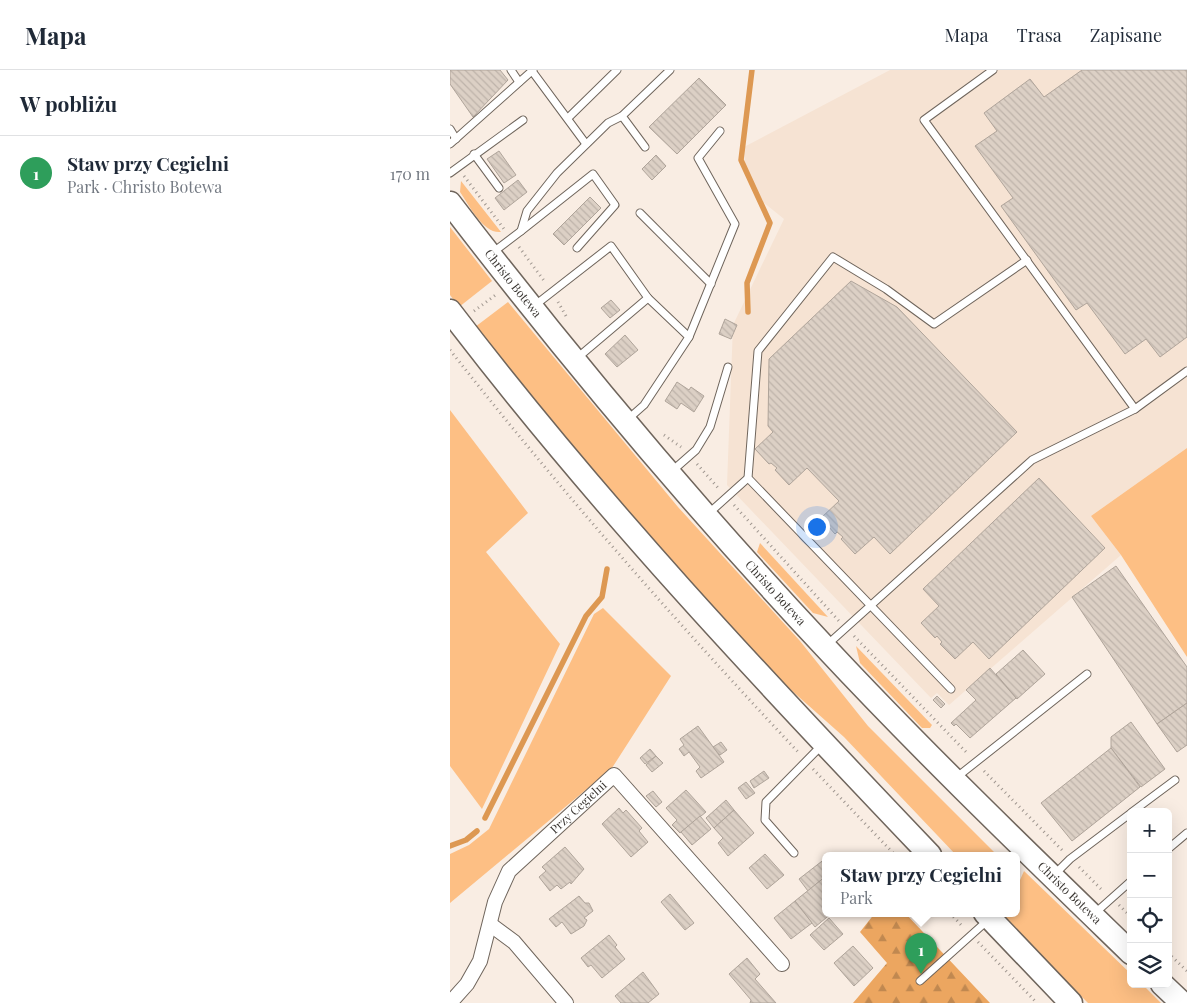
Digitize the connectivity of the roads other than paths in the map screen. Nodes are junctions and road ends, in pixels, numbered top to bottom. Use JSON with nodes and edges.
{"nodes":[{"id":1,"x":511,"y":70,"type":"edge"},
{"id":2,"x":617,"y":70,"type":"edge"},
{"id":3,"x":670,"y":70,"type":"edge"},
{"id":4,"x":993,"y":70,"type":"edge"},
{"id":5,"x":533,"y":71,"type":"edge"},
{"id":6,"x":519,"y":82,"type":"junction"},
{"id":7,"x":622,"y":116,"type":"junction"},
{"id":8,"x":568,"y":118,"type":"junction"},
{"id":9,"x":523,"y":120,"type":"dead end"},
{"id":10,"x":450,"y":129,"type":"edge"},
{"id":11,"x":720,"y":131,"type":"dead end"},
{"id":12,"x":456,"y":139,"type":"junction"},
{"id":13,"x":450,"y":144,"type":"edge"},
{"id":14,"x":586,"y":144,"type":"junction"},
{"id":15,"x":645,"y":147,"type":"dead end"},
{"id":16,"x":474,"y":154,"type":"junction"},
{"id":17,"x":450,"y":173,"type":"edge"},
{"id":18,"x":499,"y":188,"type":"dead end"},
{"id":19,"x":450,"y":203,"type":"edge"},
{"id":20,"x":640,"y":213,"type":"dead end"},
{"id":21,"x":521,"y":231,"type":"junction"},
{"id":22,"x":577,"y":248,"type":"dead end"},
{"id":23,"x":489,"y":255,"type":"junction"},
{"id":24,"x":1026,"y":260,"type":"junction"},
{"id":25,"x":711,"y":284,"type":"junction"},
{"id":26,"x":648,"y":298,"type":"junction"},
{"id":27,"x":531,"y":308,"type":"junction"},
{"id":28,"x":455,"y":317,"type":"edge"},
{"id":29,"x":689,"y":337,"type":"junction"},
{"id":30,"x":574,"y":361,"type":"junction"},
{"id":31,"x":728,"y":367,"type":"dead end"},
{"id":32,"x":1187,"y":371,"type":"edge"},
{"id":33,"x":1135,"y":409,"type":"junction"},
{"id":34,"x":624,"y":422,"type":"junction"},
{"id":35,"x":669,"y":474,"type":"junction"},
{"id":36,"x":748,"y":478,"type":"junction"},
{"id":37,"x":706,"y":516,"type":"junction"},
{"id":38,"x":872,"y":605,"type":"junction"},
{"id":39,"x":825,"y":647,"type":"junction"},
{"id":40,"x":1087,"y":674,"type":"dead end"},
{"id":41,"x":951,"y":689,"type":"dead end"},
{"id":42,"x":824,"y":743,"type":"junction"},
{"id":43,"x":954,"y":779,"type":"junction"},
{"id":44,"x":1175,"y":780,"type":"dead end"},
{"id":45,"x":1137,"y":808,"type":"edge"},
{"id":46,"x":1127,"y":816,"type":"edge"},
{"id":47,"x":996,"y":820,"type":"junction"},
{"id":48,"x":1187,"y":834,"type":"edge"},
{"id":49,"x":1172,"y":846,"type":"edge"},
{"id":50,"x":927,"y":852,"type":"edge"},
{"id":51,"x":1013,"y":852,"type":"edge"},
{"id":52,"x":794,"y":853,"type":"dead end"},
{"id":53,"x":1053,"y":876,"type":"junction"},
{"id":54,"x":1127,"y":884,"type":"edge"},
{"id":55,"x":1092,"y":916,"type":"junction"},
{"id":56,"x":986,"y":917,"type":"edge"},
{"id":57,"x":988,"y":917,"type":"edge"},
{"id":58,"x":491,"y":925,"type":"junction"},
{"id":59,"x":1127,"y":950,"type":"edge"},
{"id":60,"x":782,"y":964,"type":"dead end"},
{"id":61,"x":920,"y":981,"type":"dead end"},
{"id":62,"x":1166,"y":988,"type":"edge"},
{"id":63,"x":450,"y":1003,"type":"edge"},
{"id":64,"x":566,"y":1003,"type":"edge"},
{"id":65,"x":1071,"y":1003,"type":"edge"},
{"id":66,"x":1182,"y":1003,"type":"edge"}],
"edges":[{"from":1,"to":6,"type":"lane"},
{"from":2,"to":8,"type":"lane"},
{"from":3,"to":7,"type":"lane"},
{"from":4,"to":24,"type":"lane"},
{"from":5,"to":6,"type":"lane"},
{"from":5,"to":8,"type":"lane"},
{"from":6,"to":12,"type":"lane"},
{"from":7,"to":14,"type":"lane"},
{"from":7,"to":15,"type":"lane"},
{"from":8,"to":14,"type":"lane"},
{"from":9,"to":16,"type":"lane"},
{"from":10,"to":12,"type":"lane"},
{"from":11,"to":25,"type":"lane"},
{"from":12,"to":13,"type":"lane"},
{"from":14,"to":21,"type":"lane"},
{"from":16,"to":17,"type":"lane"},
{"from":16,"to":18,"type":"lane"},
{"from":19,"to":23,"type":"main road","name":"Christo Botewa"},
{"from":20,"to":25,"type":"lane"},
{"from":21,"to":22,"type":"lane"},
{"from":21,"to":23,"type":"lane"},
{"from":23,"to":27,"type":"main road","name":"Christo Botewa"},
{"from":24,"to":33,"type":"lane"},
{"from":24,"to":36,"type":"lane"},
{"from":25,"to":29,"type":"lane"},
{"from":26,"to":27,"type":"lane"},
{"from":26,"to":29,"type":"lane"},
{"from":26,"to":30,"type":"lane"},
{"from":27,"to":30,"type":"main road","name":"Christo Botewa"},
{"from":28,"to":42,"type":"main road"},
{"from":29,"to":34,"type":"lane"},
{"from":30,"to":34,"type":"main road","name":"Christo Botewa"},
{"from":31,"to":35,"type":"lane"},
{"from":32,"to":33,"type":"lane"},
{"from":33,"to":38,"type":"lane"},
{"from":34,"to":35,"type":"main road","name":"Christo Botewa"},
{"from":35,"to":37,"type":"main road","name":"Christo Botewa"},
{"from":36,"to":37,"type":"lane"},
{"from":36,"to":38,"type":"lane"},
{"from":37,"to":39,"type":"main road","name":"Christo Botewa"},
{"from":38,"to":39,"type":"lane"},
{"from":38,"to":41,"type":"lane"},
{"from":39,"to":43,"type":"main road","name":"Christo Botewa"},
{"from":40,"to":43,"type":"lane"},
{"from":42,"to":50,"type":"main road"},
{"from":42,"to":52,"type":"lane"},
{"from":43,"to":47,"type":"main road","name":"Christo Botewa"},
{"from":44,"to":45,"type":"lane"},
{"from":46,"to":53,"type":"lane"},
{"from":47,"to":51,"type":"main road"},
{"from":47,"to":53,"type":"main road","name":"Christo Botewa"},
{"from":48,"to":49,"type":"lane"},
{"from":53,"to":55,"type":"main road","name":"Christo Botewa"},
{"from":54,"to":55,"type":"lane"},
{"from":55,"to":59,"type":"main road","name":"Christo Botewa"},
{"from":56,"to":61,"type":"lane"},
{"from":57,"to":65,"type":"main road"},
{"from":58,"to":60,"type":"street","name":"Przy Cegielni"},
{"from":58,"to":63,"type":"street","name":"Przy Cegielni"},
{"from":58,"to":64,"type":"street"},
{"from":62,"to":66,"type":"main road"}]}
